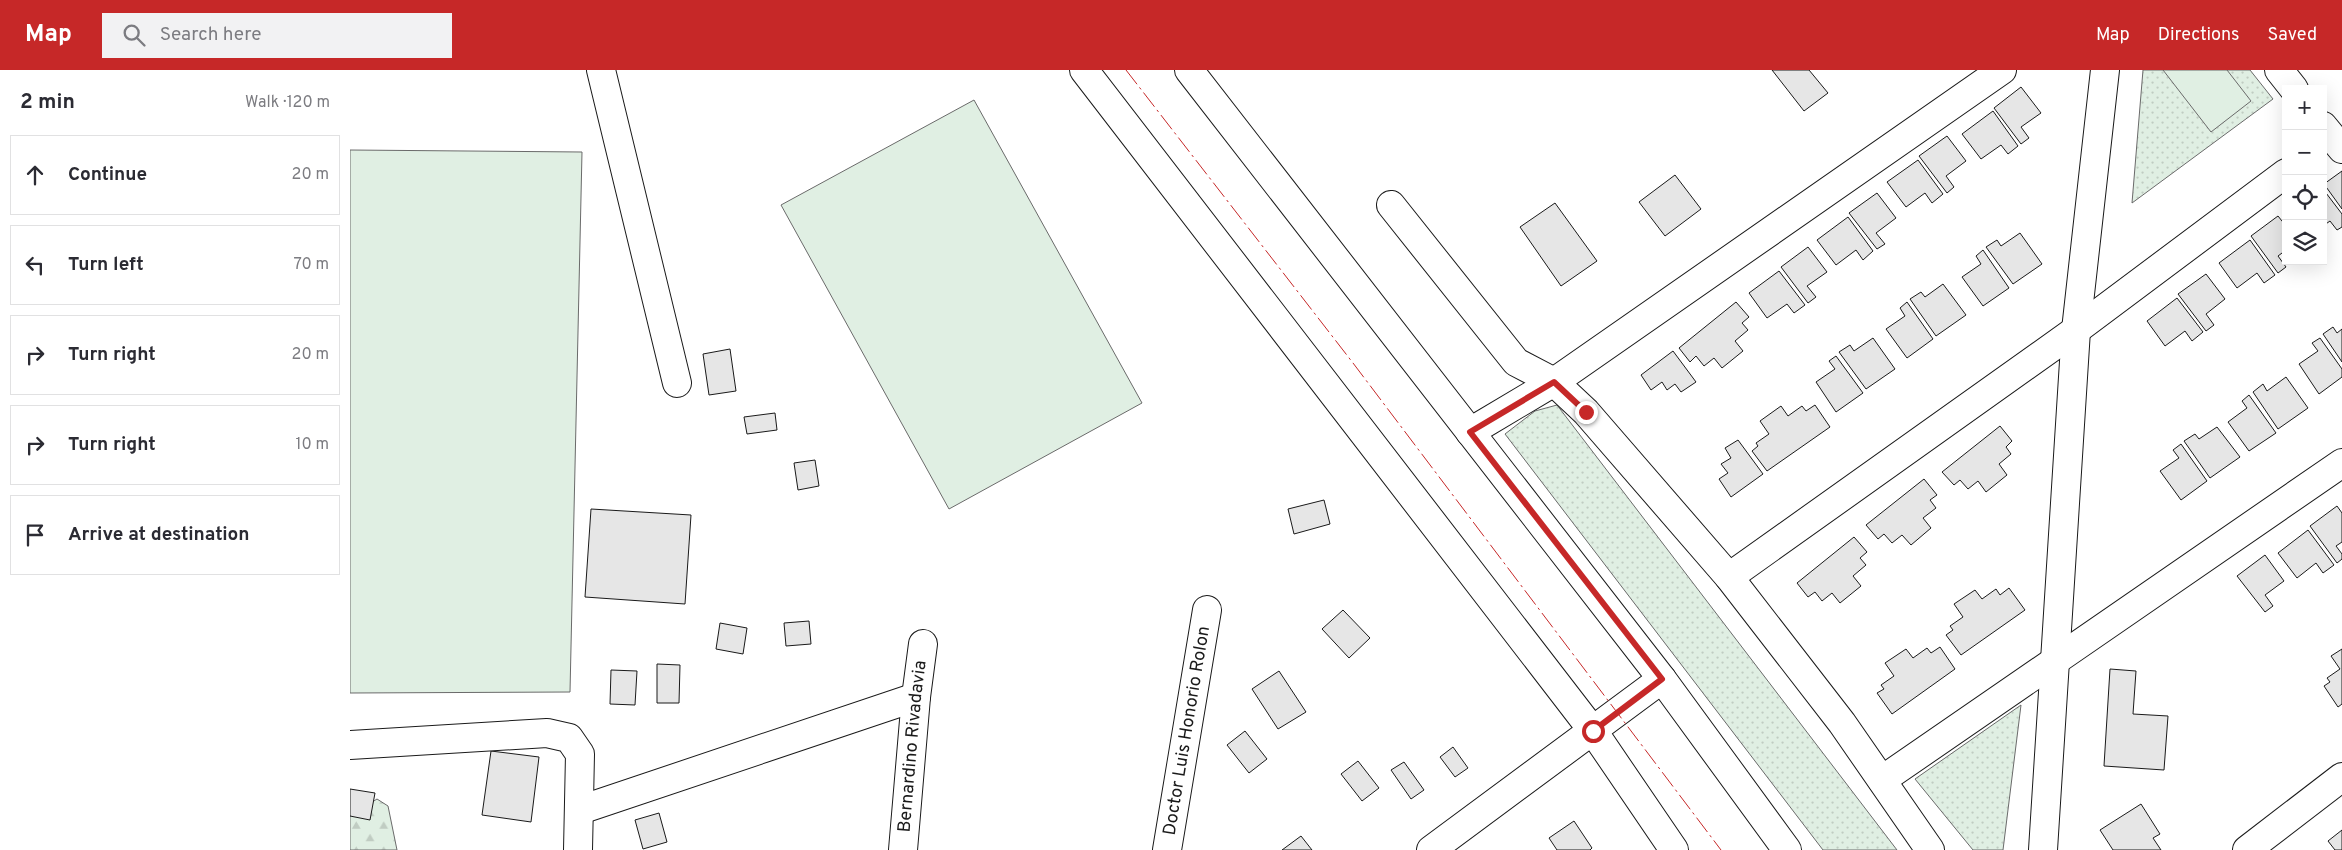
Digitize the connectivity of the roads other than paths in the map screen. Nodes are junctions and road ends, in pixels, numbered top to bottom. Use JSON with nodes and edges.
{"nodes":[{"id":1,"x":601,"y":70,"type":"edge"},
{"id":2,"x":1084,"y":70,"type":"edge"},
{"id":3,"x":1189,"y":70,"type":"edge"},
{"id":4,"x":2002,"y":70,"type":"edge"},
{"id":5,"x":2105,"y":70,"type":"edge"},
{"id":6,"x":2279,"y":70,"type":"edge"},
{"id":7,"x":2291,"y":85,"type":"edge"},
{"id":8,"x":2283,"y":175,"type":"edge"},
{"id":9,"x":1391,"y":205,"type":"dead end"},
{"id":10,"x":2076,"y":330,"type":"junction"},
{"id":11,"x":1554,"y":382,"type":"junction"},
{"id":12,"x":677,"y":383,"type":"dead end"},
{"id":13,"x":1470,"y":432,"type":"junction"},
{"id":14,"x":2342,"y":463,"type":"edge"},
{"id":15,"x":1729,"y":577,"type":"junction"},
{"id":16,"x":1207,"y":610,"type":"dead end"},
{"id":17,"x":923,"y":644,"type":"dead end"},
{"id":18,"x":2056,"y":662,"type":"junction"},
{"id":19,"x":1662,"y":679,"type":"junction"},
{"id":20,"x":916,"y":697,"type":"junction"},
{"id":21,"x":1593,"y":731,"type":"junction"},
{"id":22,"x":350,"y":745,"type":"edge"},
{"id":23,"x":2342,"y":777,"type":"edge"},
{"id":24,"x":1882,"y":780,"type":"junction"},
{"id":25,"x":580,"y":810,"type":"junction"},
{"id":26,"x":578,"y":850,"type":"edge"},
{"id":27,"x":903,"y":850,"type":"edge"},
{"id":28,"x":1167,"y":850,"type":"edge"},
{"id":29,"x":1431,"y":850,"type":"edge"},
{"id":30,"x":1674,"y":850,"type":"edge"},
{"id":31,"x":1787,"y":850,"type":"edge"},
{"id":32,"x":1930,"y":850,"type":"edge"},
{"id":33,"x":2043,"y":850,"type":"edge"},
{"id":34,"x":2247,"y":850,"type":"edge"}],
"edges":[{"from":1,"to":12,"type":"street"},
{"from":2,"to":21,"type":"street"},
{"from":3,"to":13,"type":"street"},
{"from":4,"to":11,"type":"street"},
{"from":5,"to":10,"type":"street"},
{"from":6,"to":7,"type":"street"},
{"from":8,"to":10,"type":"street"},
{"from":9,"to":11,"type":"street"},
{"from":10,"to":15,"type":"street"},
{"from":10,"to":18,"type":"street"},
{"from":11,"to":13,"type":"street"},
{"from":11,"to":15,"type":"street"},
{"from":13,"to":19,"type":"street"},
{"from":14,"to":18,"type":"street"},
{"from":15,"to":24,"type":"street"},
{"from":16,"to":28,"type":"street","name":"Doctor Luis Honorio Rolon"},
{"from":17,"to":20,"type":"street","name":"Bernardino Rivadavia"},
{"from":18,"to":24,"type":"street"},
{"from":18,"to":33,"type":"street"},
{"from":19,"to":21,"type":"street"},
{"from":19,"to":31,"type":"street"},
{"from":20,"to":25,"type":"street"},
{"from":20,"to":27,"type":"street","name":"Bernardino Rivadavia"},
{"from":21,"to":29,"type":"street"},
{"from":21,"to":30,"type":"street"},
{"from":22,"to":25,"type":"street"},
{"from":23,"to":34,"type":"street"},
{"from":24,"to":32,"type":"street"},
{"from":25,"to":26,"type":"street"}]}
